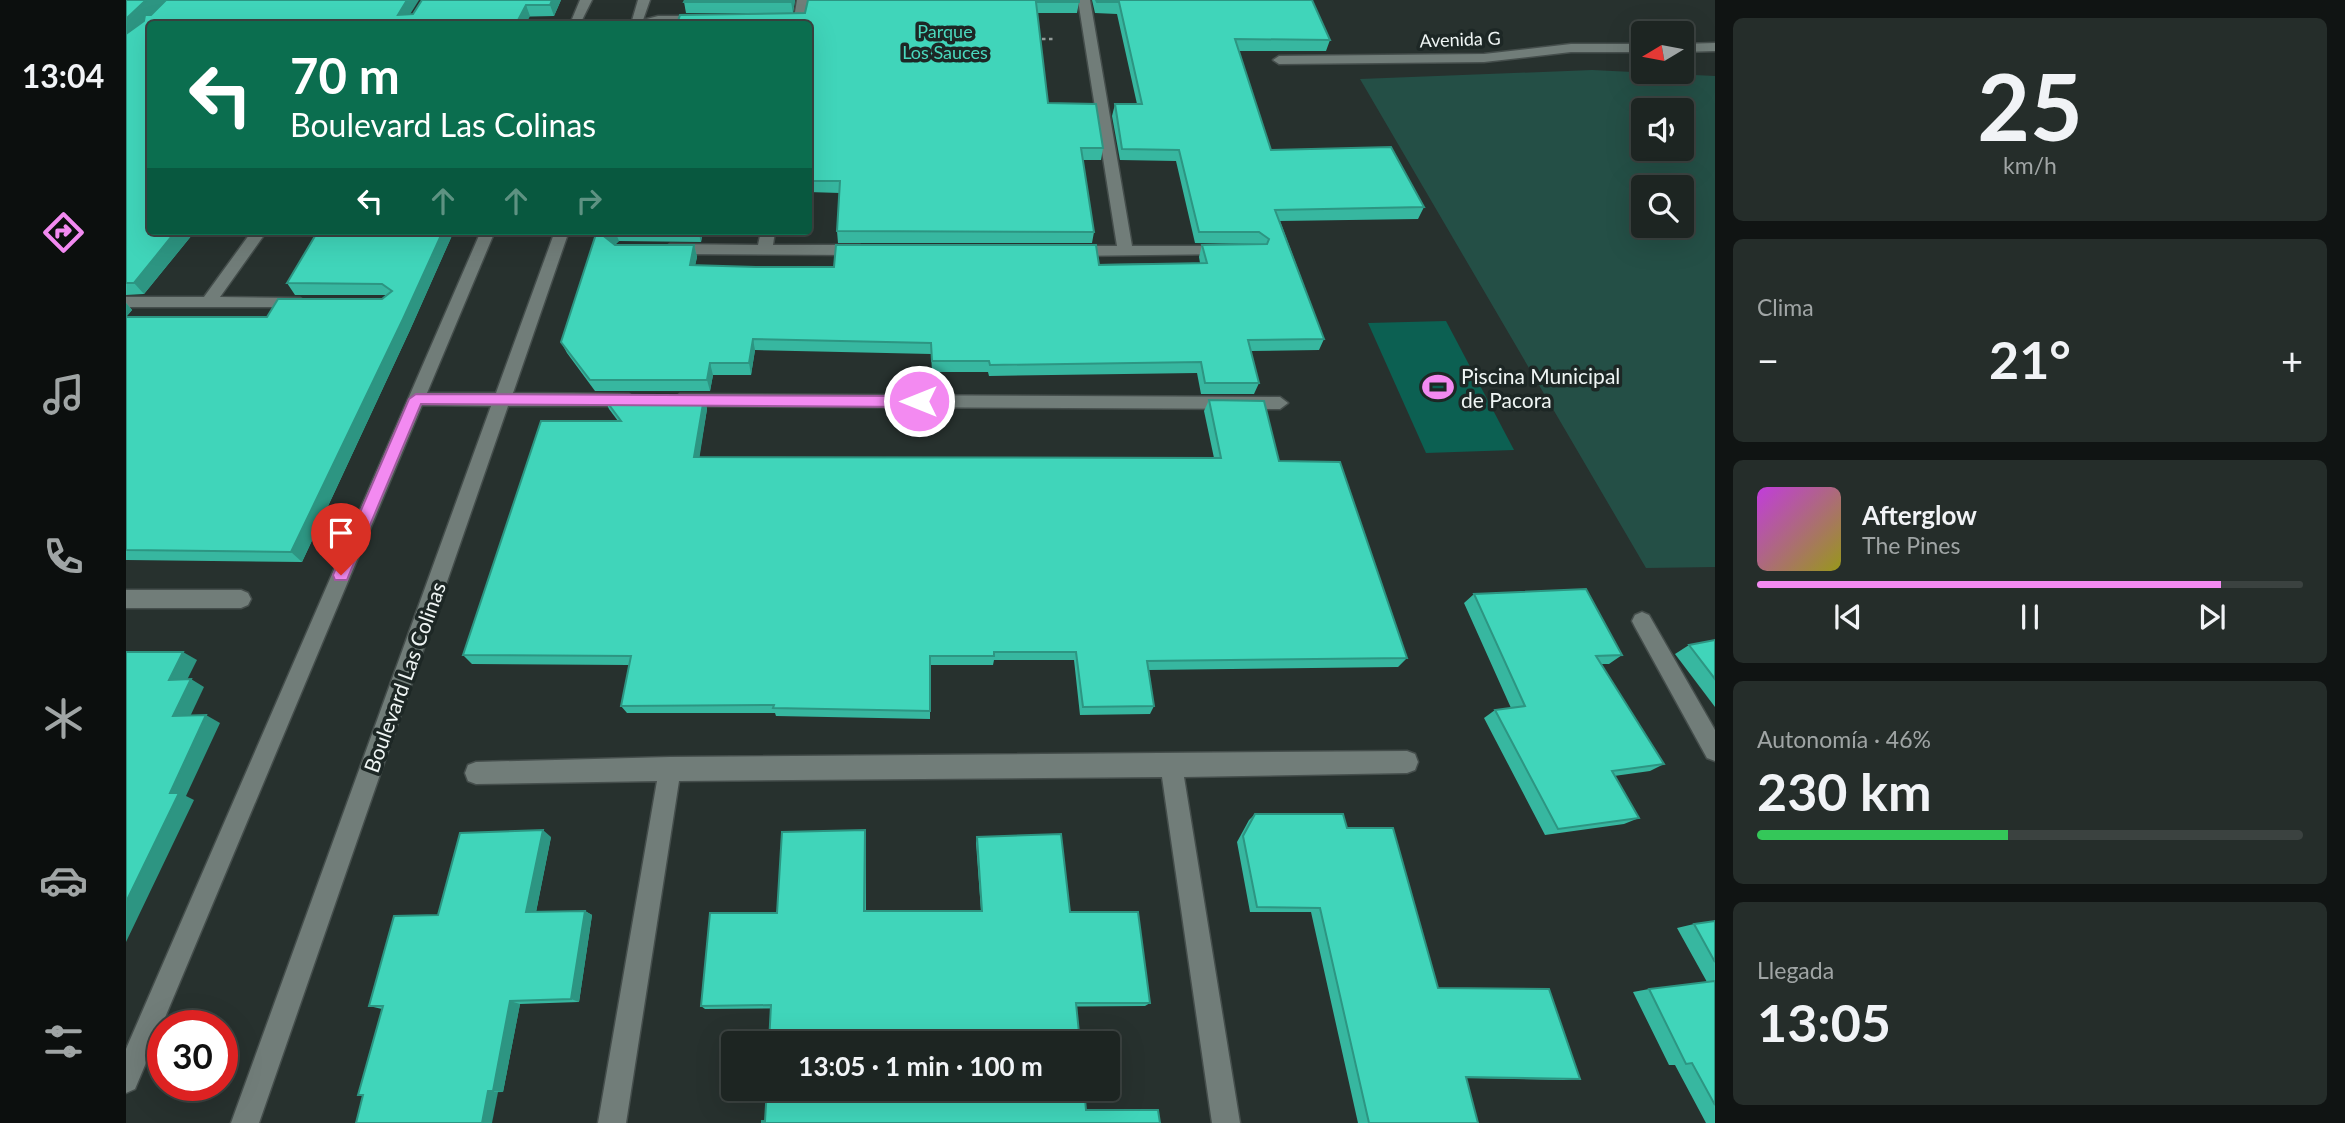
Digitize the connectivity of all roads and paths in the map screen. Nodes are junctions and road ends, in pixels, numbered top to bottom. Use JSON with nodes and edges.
{"nodes":[{"id":1,"x":586,"y":0,"type":"edge"},
{"id":2,"x":644,"y":0,"type":"edge"},
{"id":3,"x":803,"y":0,"type":"edge"},
{"id":4,"x":1084,"y":0,"type":"edge"},
{"id":5,"x":723,"y":19,"type":"edge"},
{"id":6,"x":576,"y":21,"type":"edge"},
{"id":7,"x":637,"y":21,"type":"edge"},
{"id":8,"x":651,"y":21,"type":"edge"},
{"id":9,"x":795,"y":21,"type":"edge"},
{"id":10,"x":1053,"y":28,"type":"dead end"},
{"id":11,"x":1054,"y":39,"type":"dead end"},
{"id":12,"x":1715,"y":47,"type":"edge"},
{"id":13,"x":1631,"y":48,"type":"edge"},
{"id":14,"x":1694,"y":48,"type":"edge"},
{"id":15,"x":1279,"y":60,"type":"dead end"},
{"id":16,"x":257,"y":235,"type":"edge"},
{"id":17,"x":486,"y":235,"type":"edge"},
{"id":18,"x":561,"y":235,"type":"edge"},
{"id":19,"x":767,"y":235,"type":"edge"},
{"id":20,"x":659,"y":249,"type":"edge"},
{"id":21,"x":765,"y":249,"type":"junction"},
{"id":22,"x":876,"y":250,"type":"edge"},
{"id":23,"x":1056,"y":251,"type":"edge"},
{"id":24,"x":1125,"y":251,"type":"junction"},
{"id":25,"x":1242,"y":251,"type":"edge"},
{"id":26,"x":126,"y":302,"type":"edge"},
{"id":27,"x":208,"y":303,"type":"junction"},
{"id":28,"x":320,"y":303,"type":"edge"},
{"id":29,"x":416,"y":399,"type":"junction"},
{"id":30,"x":502,"y":400,"type":"junction"},
{"id":31,"x":641,"y":400,"type":"edge"},
{"id":32,"x":669,"y":400,"type":"edge"},
{"id":33,"x":1280,"y":403,"type":"dead end"},
{"id":34,"x":126,"y":599,"type":"edge"},
{"id":35,"x":241,"y":599,"type":"dead end"},
{"id":36,"x":1642,"y":621,"type":"dead end"},
{"id":37,"x":1715,"y":751,"type":"edge"},
{"id":38,"x":1407,"y":762,"type":"dead end"},
{"id":39,"x":670,"y":768,"type":"junction"},
{"id":40,"x":1172,"y":768,"type":"junction"},
{"id":41,"x":476,"y":773,"type":"dead end"},
{"id":42,"x":126,"y":1080,"type":"edge"},
{"id":43,"x":245,"y":1123,"type":"edge"},
{"id":44,"x":612,"y":1123,"type":"edge"},
{"id":45,"x":1226,"y":1123,"type":"edge"}],
"edges":[{"from":1,"to":6,"type":"street"},
{"from":2,"to":7,"type":"street"},
{"from":3,"to":9,"type":"street"},
{"from":4,"to":24,"type":"street"},
{"from":5,"to":8,"type":"street"},
{"from":10,"to":11,"type":"path"},
{"from":12,"to":14,"type":"street"},
{"from":13,"to":15,"type":"street","name":"Avenida G"},
{"from":16,"to":27,"type":"street"},
{"from":17,"to":29,"type":"street"},
{"from":18,"to":30,"type":"street","name":"Boulevard Las Colinas"},
{"from":19,"to":21,"type":"street"},
{"from":20,"to":21,"type":"street"},
{"from":21,"to":22,"type":"street"},
{"from":23,"to":24,"type":"street"},
{"from":24,"to":25,"type":"street"},
{"from":26,"to":27,"type":"street"},
{"from":27,"to":28,"type":"street"},
{"from":29,"to":30,"type":"street"},
{"from":29,"to":42,"type":"street"},
{"from":30,"to":31,"type":"street"},
{"from":30,"to":43,"type":"street","name":"Boulevard Las Colinas"},
{"from":32,"to":33,"type":"street"},
{"from":34,"to":35,"type":"street"},
{"from":36,"to":37,"type":"street"},
{"from":38,"to":40,"type":"street"},
{"from":39,"to":40,"type":"street"},
{"from":39,"to":41,"type":"street"},
{"from":39,"to":44,"type":"street"},
{"from":40,"to":45,"type":"street"}]}
